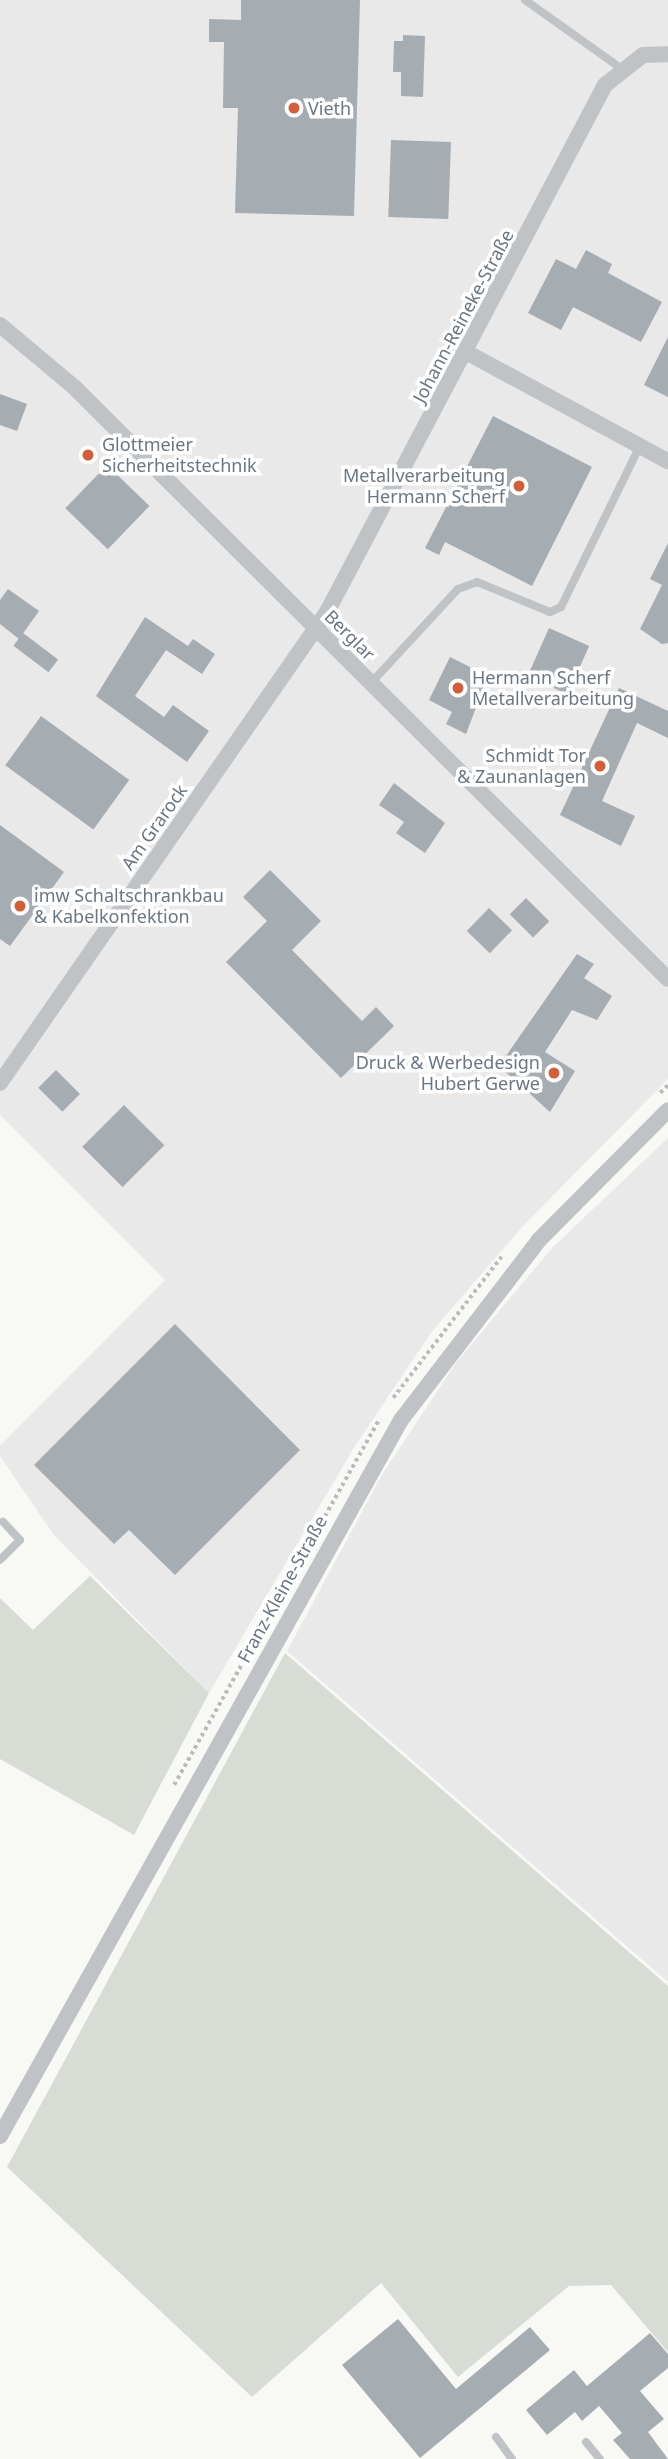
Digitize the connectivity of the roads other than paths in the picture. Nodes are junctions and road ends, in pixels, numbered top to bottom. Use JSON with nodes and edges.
{"nodes":[{"id":1,"x":525,"y":0,"type":"edge"},
{"id":2,"x":668,"y":54,"type":"edge"},
{"id":3,"x":622,"y":69,"type":"junction"},
{"id":4,"x":0,"y":325,"type":"edge"},
{"id":5,"x":466,"y":352,"type":"junction"},
{"id":6,"x":640,"y":446,"type":"junction"},
{"id":7,"x":668,"y":461,"type":"edge"},
{"id":8,"x":316,"y":628,"type":"junction"},
{"id":9,"x":371,"y":683,"type":"junction"},
{"id":10,"x":668,"y":979,"type":"edge"},
{"id":11,"x":0,"y":1083,"type":"edge"},
{"id":12,"x":668,"y":1110,"type":"edge"},
{"id":13,"x":3,"y":1522,"type":"dead end"},
{"id":14,"x":0,"y":1560,"type":"edge"},
{"id":15,"x":0,"y":2136,"type":"edge"},
{"id":16,"x":496,"y":2437,"type":"dead end"},
{"id":17,"x":586,"y":2442,"type":"dead end"},
{"id":18,"x":512,"y":2459,"type":"edge"},
{"id":19,"x":600,"y":2459,"type":"edge"}],
"edges":[{"from":1,"to":3,"type":"lane"},
{"from":2,"to":3,"type":"street","name":"Johann-Reineke-Straße"},
{"from":3,"to":5,"type":"street","name":"Johann-Reineke-Straße"},
{"from":4,"to":8,"type":"street","name":"Berglar"},
{"from":5,"to":6,"type":"street"},
{"from":5,"to":8,"type":"street","name":"Johann-Reineke-Straße"},
{"from":6,"to":7,"type":"street"},
{"from":6,"to":9,"type":"lane"},
{"from":8,"to":9,"type":"street","name":"Berglar"},
{"from":8,"to":11,"type":"street","name":"Am Grarock"},
{"from":9,"to":10,"type":"street","name":"Berglar"},
{"from":12,"to":15,"type":"street","name":"Franz-Kleine-Straße"},
{"from":13,"to":14,"type":"lane"},
{"from":16,"to":18,"type":"lane"},
{"from":17,"to":19,"type":"lane"}]}
